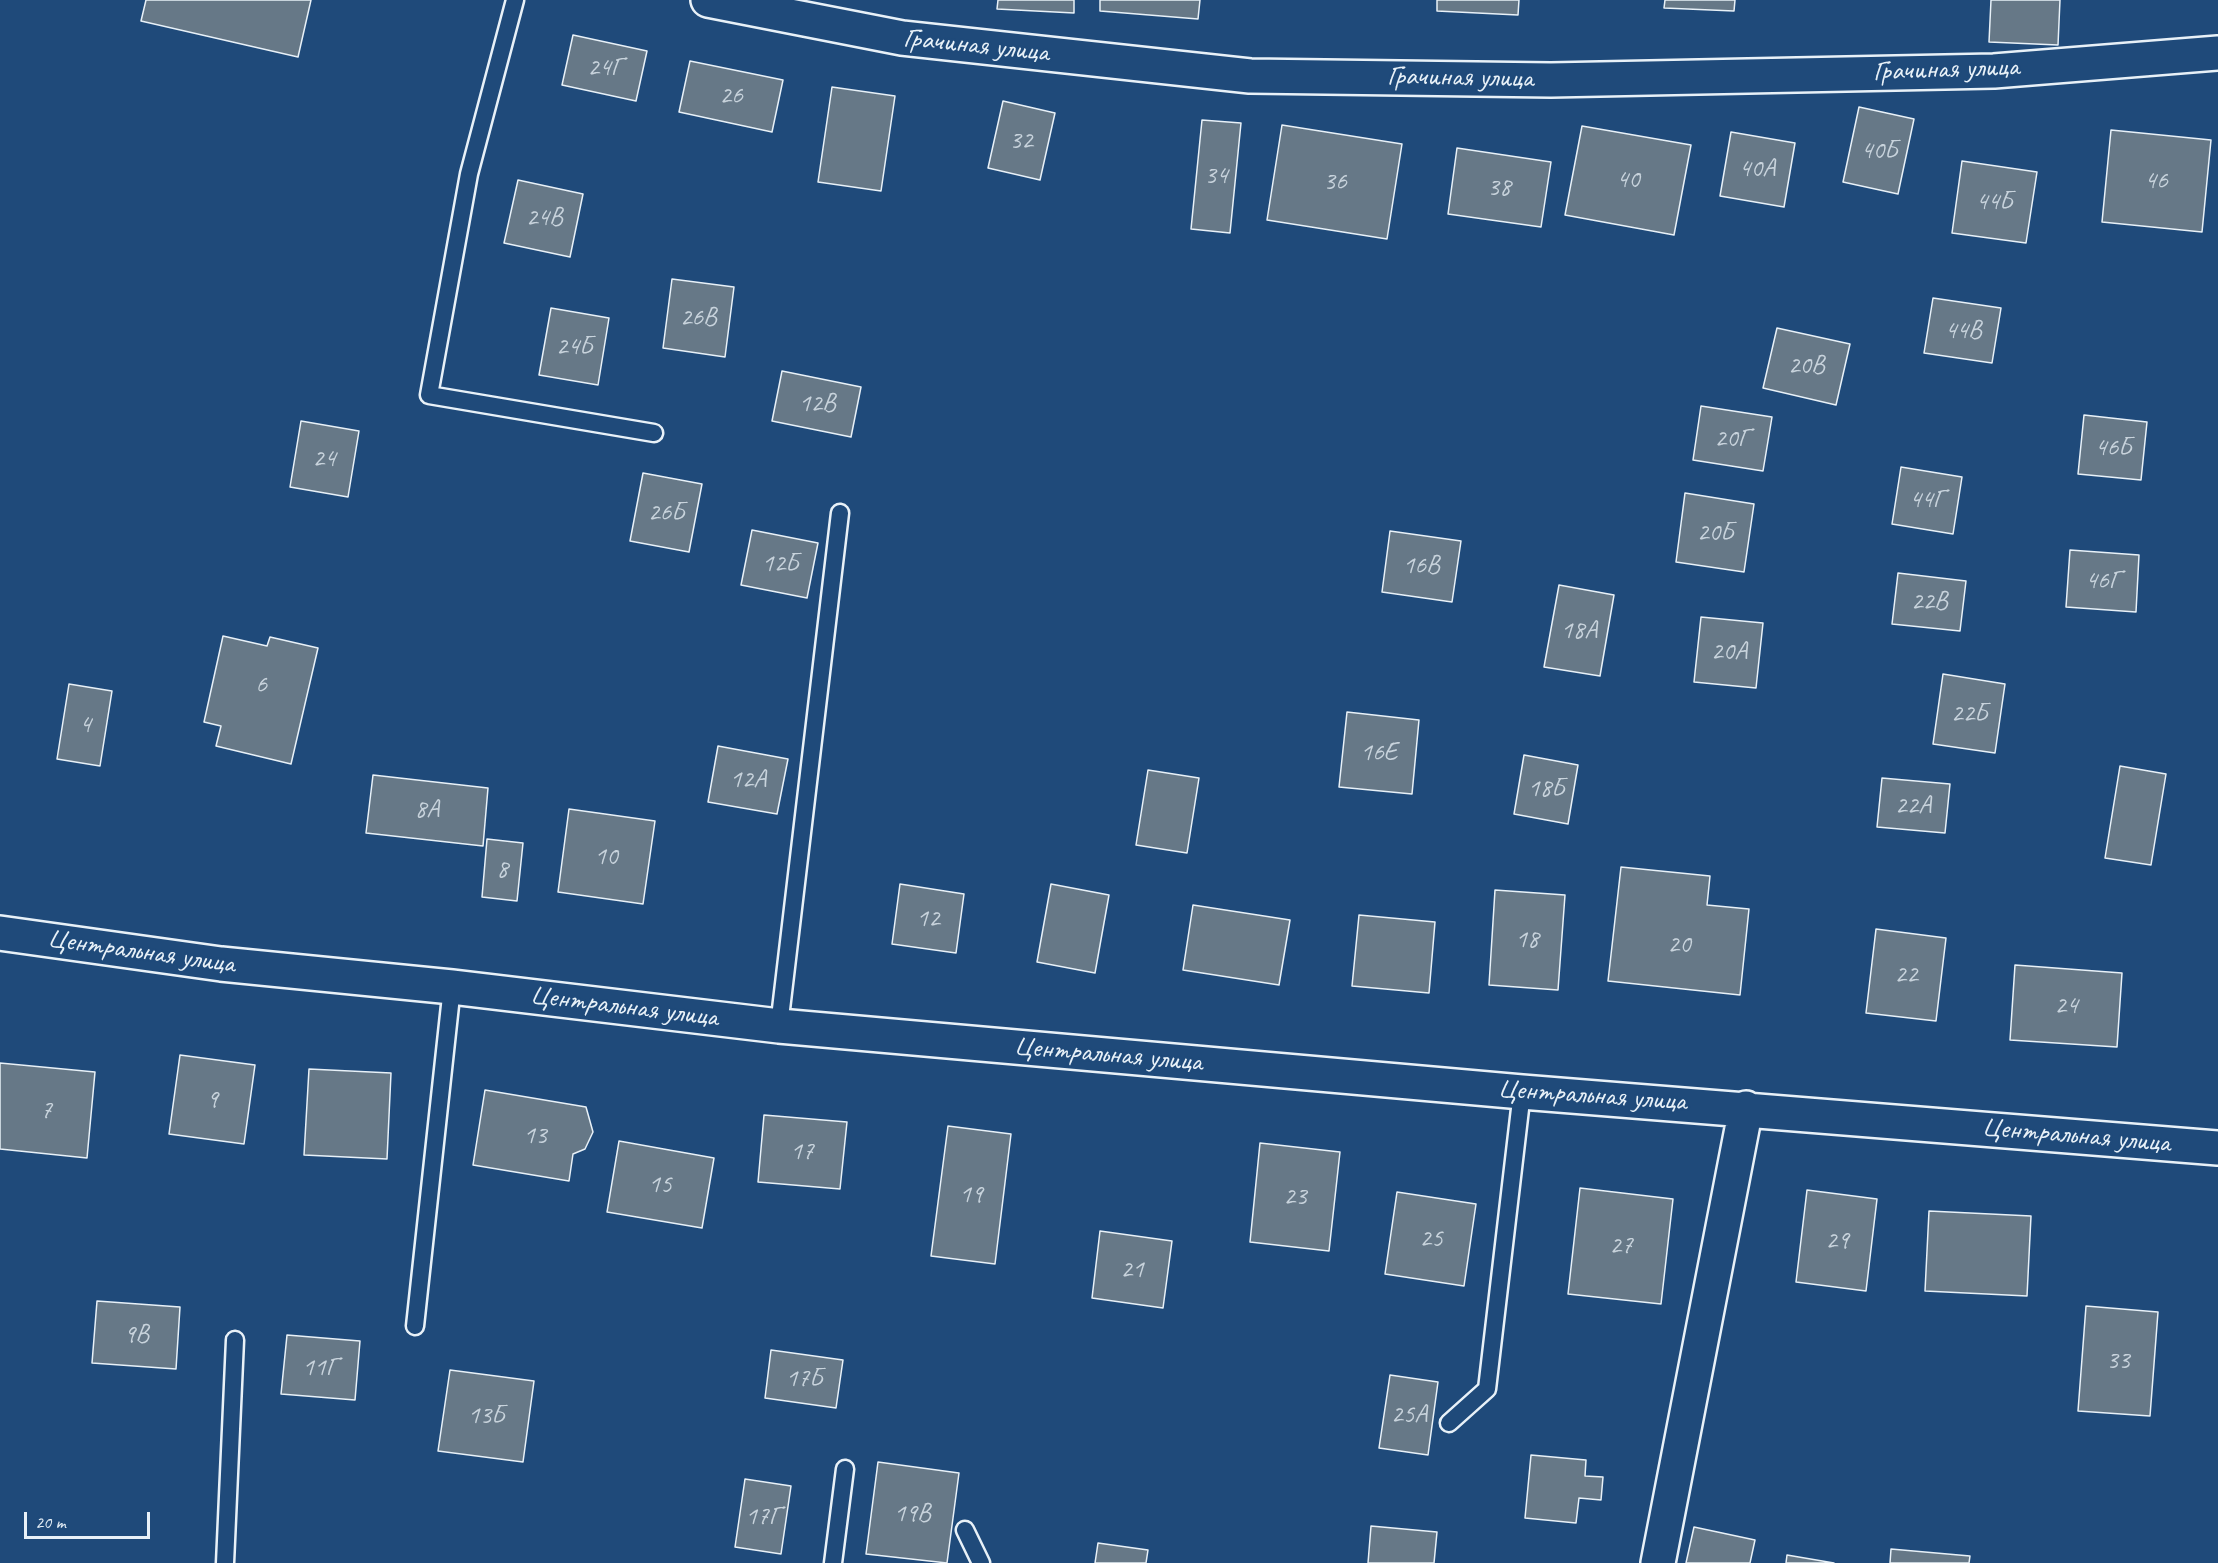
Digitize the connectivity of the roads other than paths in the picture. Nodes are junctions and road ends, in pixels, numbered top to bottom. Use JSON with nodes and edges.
{"nodes":[{"id":1,"x":515,"y":0,"type":"edge"},
{"id":2,"x":708,"y":0,"type":"edge"},
{"id":3,"x":2218,"y":53,"type":"edge"},
{"id":4,"x":654,"y":433,"type":"dead end"},
{"id":5,"x":840,"y":513,"type":"dead end"},
{"id":6,"x":0,"y":933,"type":"edge"},
{"id":7,"x":452,"y":987,"type":"junction"},
{"id":8,"x":779,"y":1026,"type":"junction"},
{"id":9,"x":1522,"y":1092,"type":"junction"},
{"id":10,"x":1746,"y":1108,"type":"junction"},
{"id":11,"x":2218,"y":1148,"type":"edge"},
{"id":12,"x":415,"y":1326,"type":"dead end"},
{"id":13,"x":235,"y":1340,"type":"dead end"},
{"id":14,"x":1449,"y":1423,"type":"dead end"},
{"id":15,"x":845,"y":1469,"type":"dead end"},
{"id":16,"x":965,"y":1530,"type":"dead end"},
{"id":17,"x":225,"y":1563,"type":"edge"},
{"id":18,"x":833,"y":1563,"type":"edge"},
{"id":19,"x":981,"y":1563,"type":"edge"},
{"id":20,"x":1658,"y":1563,"type":"edge"}],
"edges":[{"from":1,"to":4,"type":"lane"},
{"from":2,"to":3,"type":"street","name":"Грачиная улица"},
{"from":5,"to":8,"type":"lane"},
{"from":6,"to":7,"type":"street","name":"Центральная улица"},
{"from":7,"to":8,"type":"street","name":"Центральная улица"},
{"from":7,"to":12,"type":"lane"},
{"from":8,"to":9,"type":"street","name":"Центральная улица"},
{"from":9,"to":10,"type":"street","name":"Центральная улица"},
{"from":9,"to":14,"type":"lane"},
{"from":10,"to":11,"type":"street","name":"Центральная улица"},
{"from":10,"to":20,"type":"street"},
{"from":13,"to":17,"type":"lane"},
{"from":15,"to":18,"type":"lane"},
{"from":16,"to":19,"type":"lane"}]}
